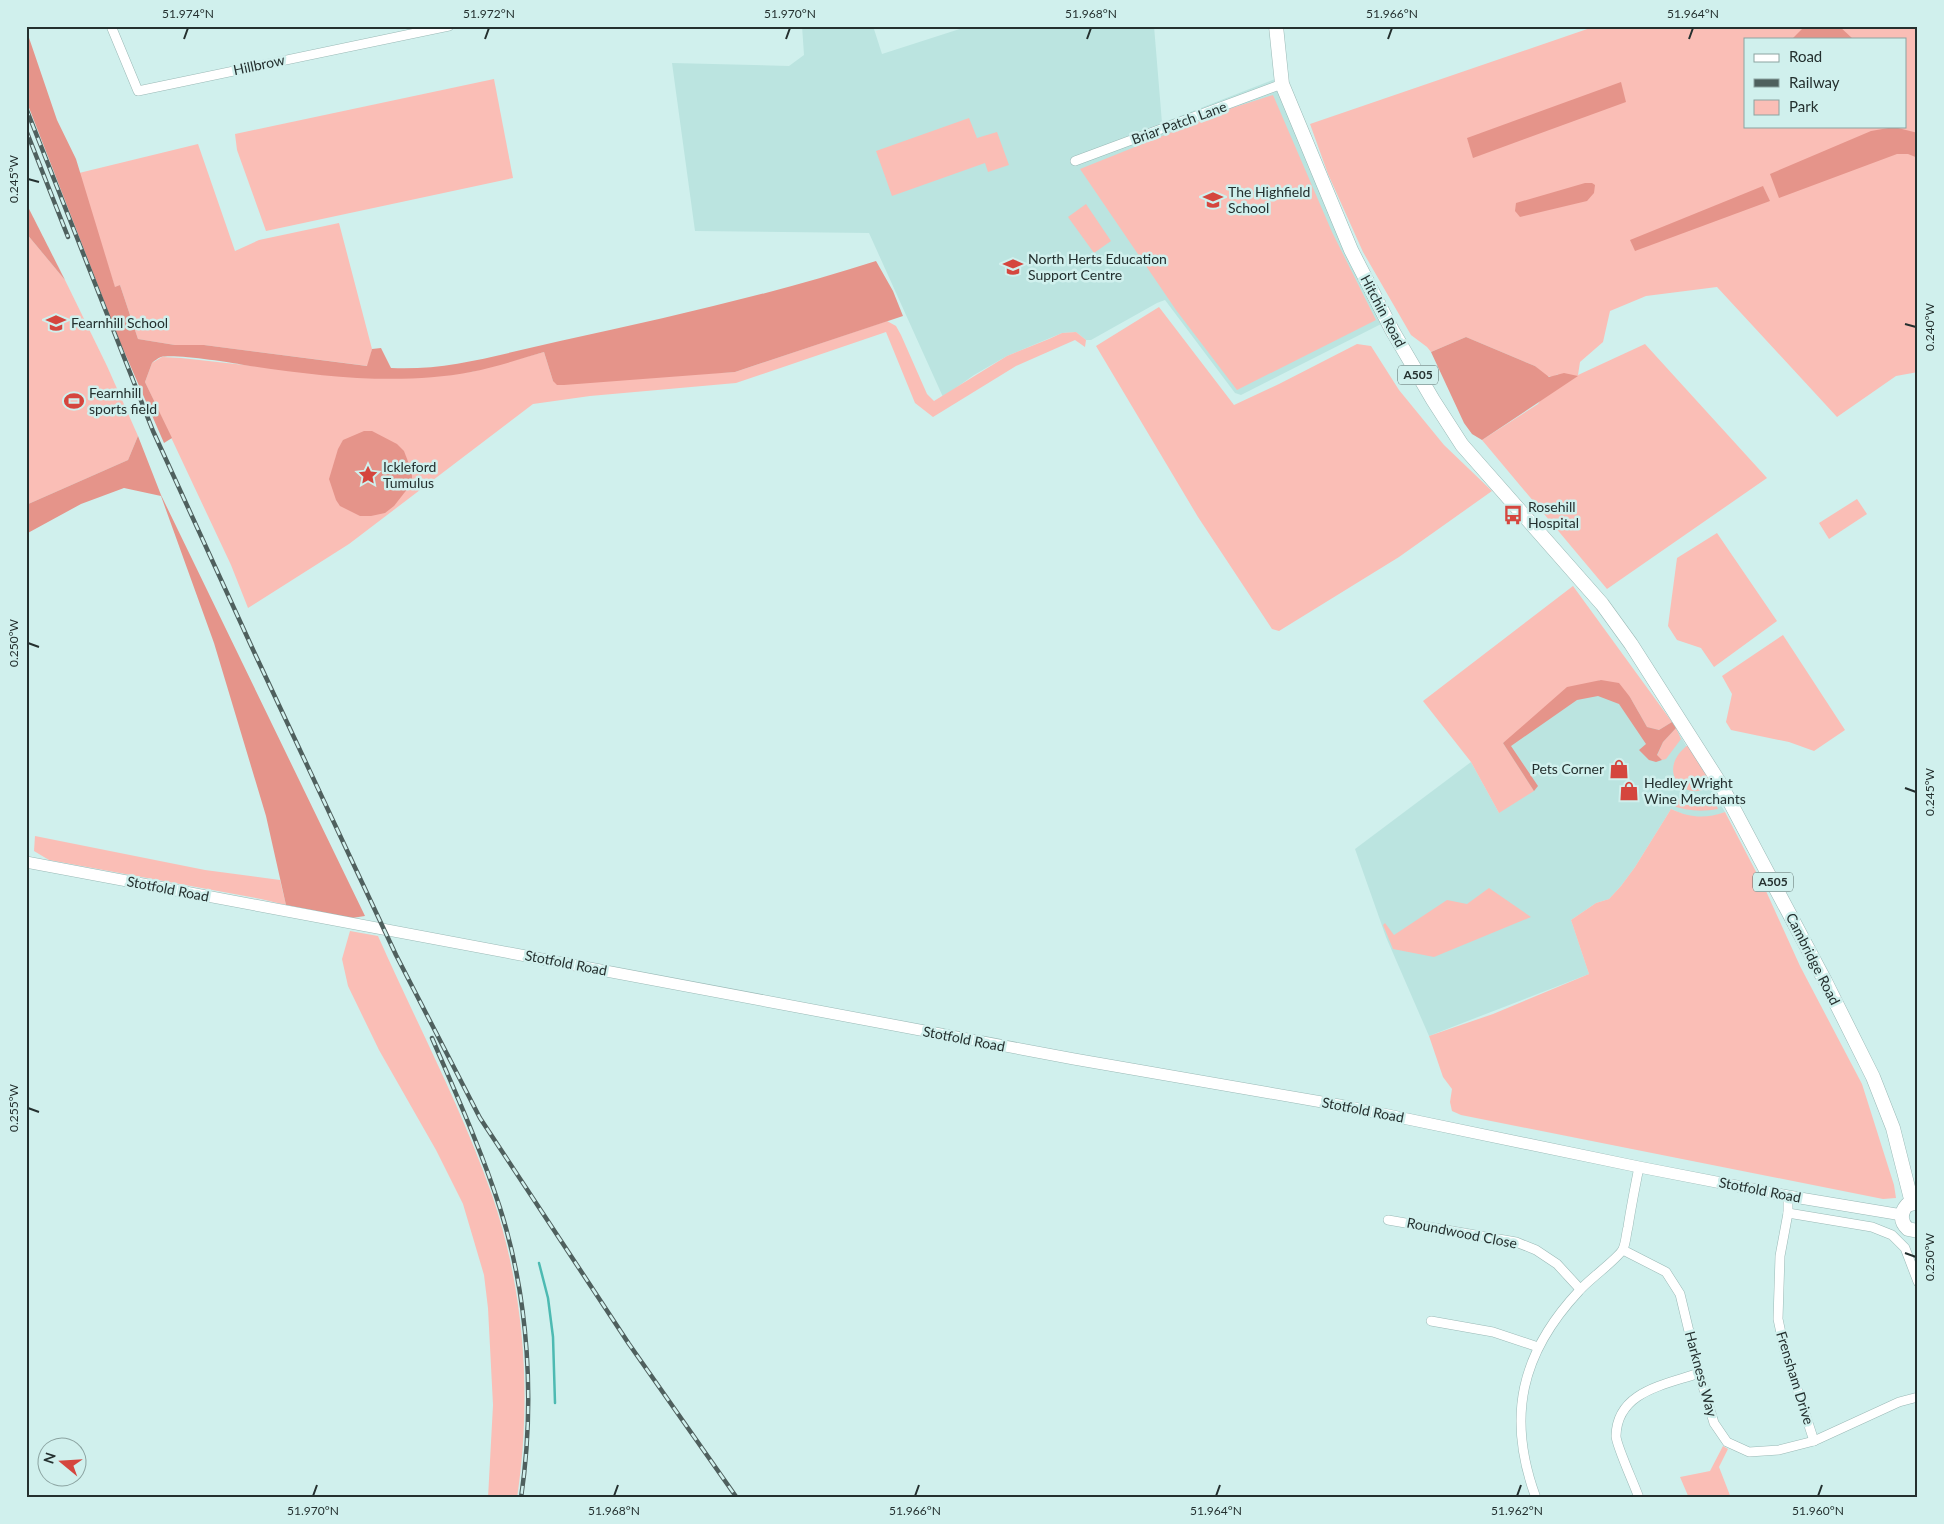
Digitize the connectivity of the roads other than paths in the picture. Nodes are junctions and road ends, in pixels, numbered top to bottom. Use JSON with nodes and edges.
{"nodes":[{"id":1,"x":110,"y":26,"type":"edge"},
{"id":2,"x":450,"y":26,"type":"edge"},
{"id":3,"x":1276,"y":26,"type":"edge"},
{"id":4,"x":1282,"y":84,"type":"junction"},
{"id":5,"x":1075,"y":161,"type":"dead end"},
{"id":6,"x":1602,"y":604,"type":"joint"},
{"id":7,"x":26,"y":862,"type":"edge"},
{"id":8,"x":1639,"y":1167,"type":"junction"},
{"id":9,"x":1788,"y":1196,"type":"junction"},
{"id":10,"x":1915,"y":1203,"type":"edge"},
{"id":11,"x":1788,"y":1213,"type":"junction"},
{"id":12,"x":1902,"y":1215,"type":"junction"},
{"id":13,"x":1388,"y":1220,"type":"dead end"},
{"id":14,"x":1918,"y":1231,"type":"edge"},
{"id":15,"x":1623,"y":1250,"type":"junction"},
{"id":16,"x":1918,"y":1282,"type":"edge"},
{"id":17,"x":1580,"y":1288,"type":"junction"},
{"id":18,"x":1431,"y":1321,"type":"dead end"},
{"id":19,"x":1538,"y":1347,"type":"junction"},
{"id":20,"x":1699,"y":1373,"type":"junction"},
{"id":21,"x":1918,"y":1397,"type":"edge"},
{"id":22,"x":1814,"y":1441,"type":"junction"},
{"id":23,"x":1536,"y":1498,"type":"edge"},
{"id":24,"x":1639,"y":1498,"type":"edge"}],
"edges":[{"from":1,"to":2,"type":"street","name":"Hillbrow"},
{"from":3,"to":4,"type":"main road","name":"Hitchin Road","number":"A505"},
{"from":4,"to":5,"type":"street","name":"Briar Patch Lane"},
{"from":4,"to":6,"type":"main road","name":"Hitchin Road","number":"A505"},
{"from":6,"to":10,"type":"main road","name":"Cambridge Road","number":"A505"},
{"from":7,"to":8,"type":"street","name":"Stotfold Road"},
{"from":8,"to":9,"type":"street","name":"Stotfold Road"},
{"from":8,"to":15,"type":"street"},
{"from":9,"to":11,"type":"street","name":"Frensham Drive"},
{"from":9,"to":12,"type":"street","name":"Stotfold Road"},
{"from":10,"to":12,"type":"main road"},
{"from":11,"to":16,"type":"street"},
{"from":11,"to":22,"type":"street","name":"Frensham Drive"},
{"from":12,"to":14,"type":"main road"},
{"from":13,"to":17,"type":"street","name":"Roundwood Close"},
{"from":15,"to":17,"type":"street"},
{"from":15,"to":20,"type":"street","name":"Harkness Way"},
{"from":17,"to":19,"type":"street"},
{"from":18,"to":19,"type":"street"},
{"from":19,"to":23,"type":"street"},
{"from":20,"to":22,"type":"street","name":"Harkness Way"},
{"from":20,"to":24,"type":"street"},
{"from":21,"to":22,"type":"street","name":"Harkness Way"}]}
